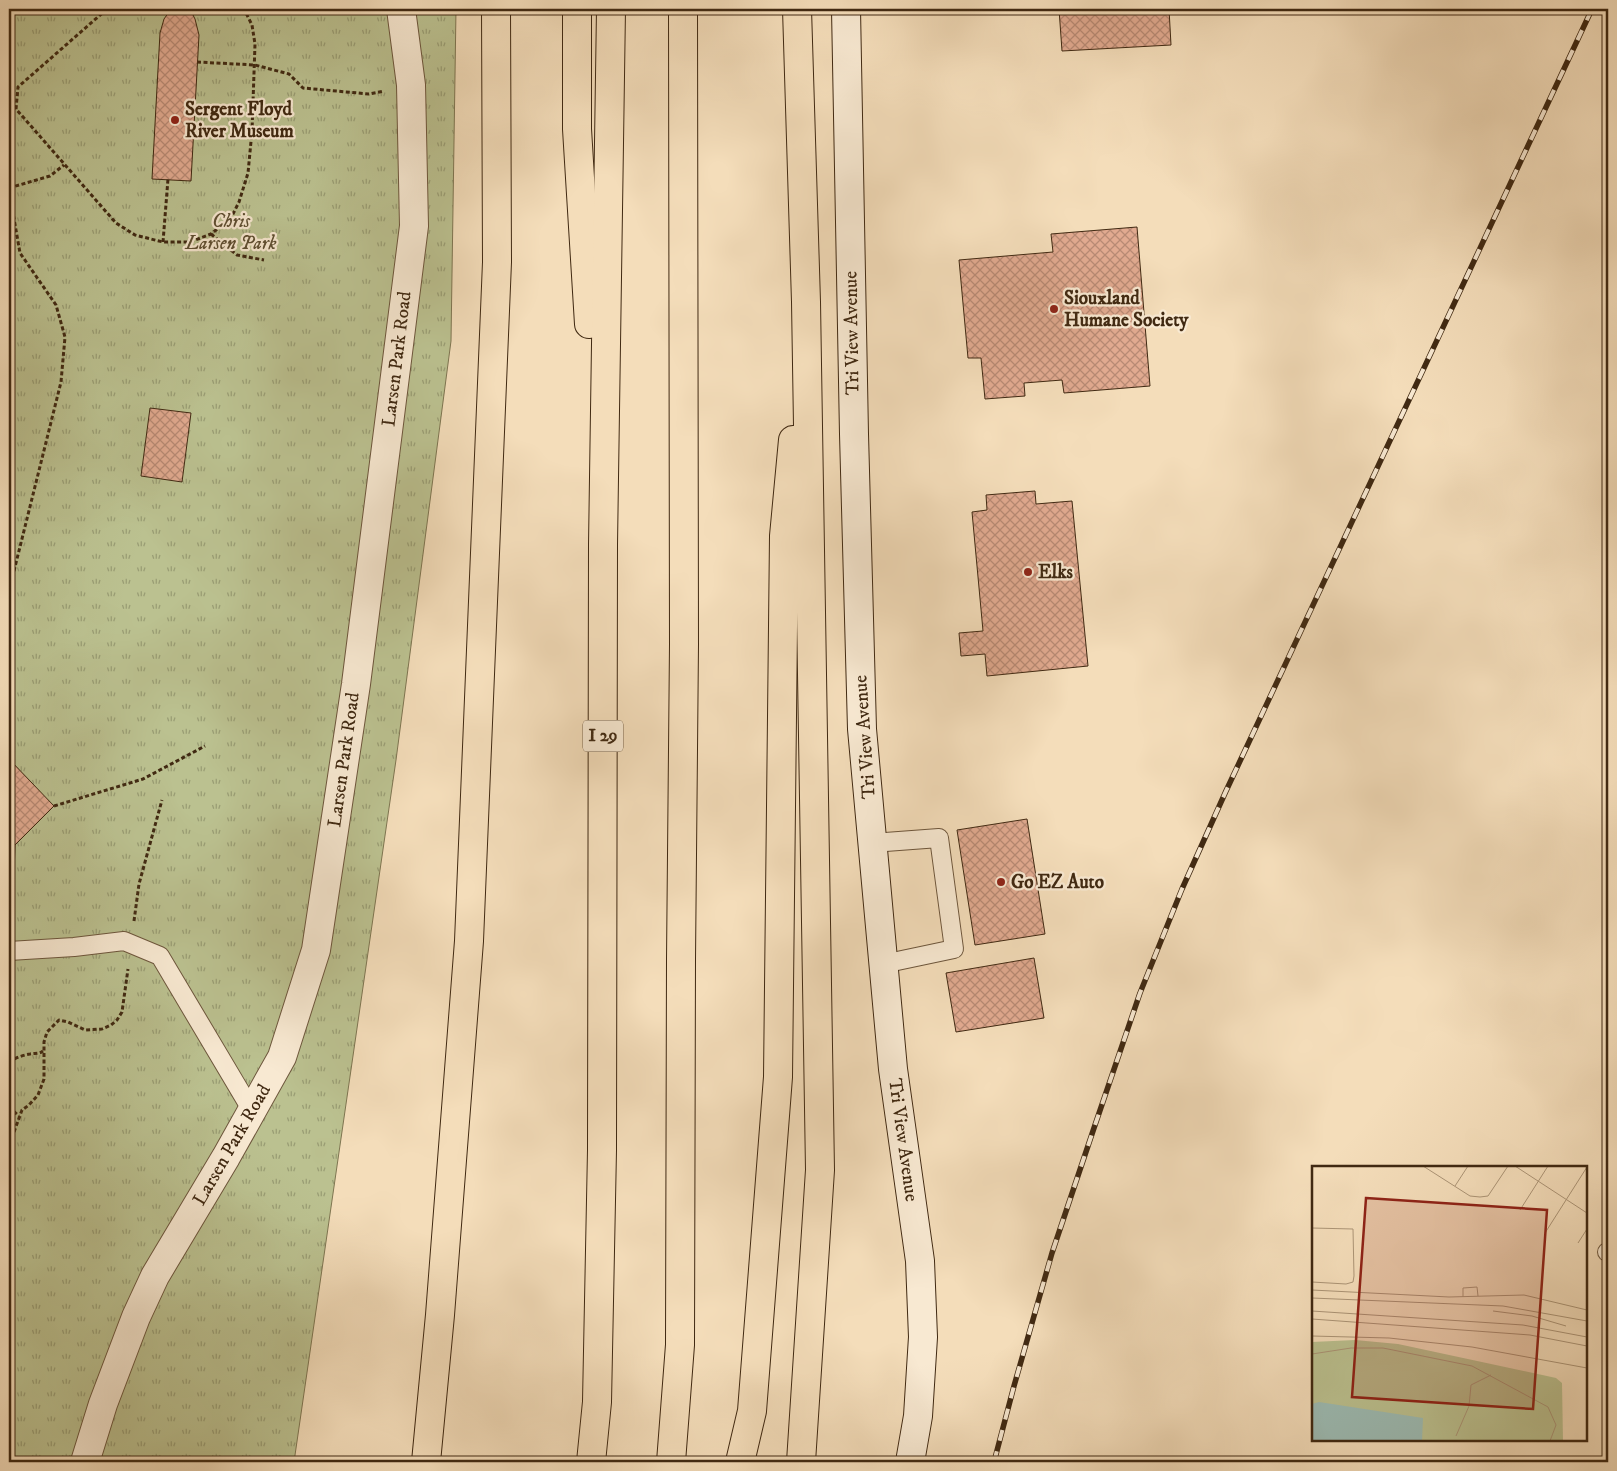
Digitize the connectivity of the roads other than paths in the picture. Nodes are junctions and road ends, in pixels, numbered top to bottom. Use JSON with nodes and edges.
{"nodes":[{"id":1,"x":401,"y":9,"type":"edge"},
{"id":2,"x":496,"y":9,"type":"edge"},
{"id":3,"x":577,"y":9,"type":"edge"},
{"id":4,"x":611,"y":9,"type":"edge"},
{"id":5,"x":683,"y":9,"type":"edge"},
{"id":6,"x":797,"y":9,"type":"edge"},
{"id":7,"x":846,"y":9,"type":"edge"},
{"id":8,"x":806,"y":302,"type":"junction"},
{"id":9,"x":603,"y":545,"type":"junction"},
{"id":10,"x":872,"y":843,"type":"junction"},
{"id":11,"x":9,"y":951,"type":"edge"},
{"id":12,"x":883,"y":964,"type":"junction"},
{"id":13,"x":252,"y":1111,"type":"junction"},
{"id":14,"x":85,"y":1462,"type":"edge"},
{"id":15,"x":426,"y":1462,"type":"edge"},
{"id":16,"x":591,"y":1462,"type":"edge"},
{"id":17,"x":671,"y":1462,"type":"edge"},
{"id":18,"x":740,"y":1462,"type":"edge"},
{"id":19,"x":801,"y":1462,"type":"edge"},
{"id":20,"x":910,"y":1462,"type":"edge"}],
"edges":[{"from":1,"to":13,"type":"street","name":"Larsen Park Road"},
{"from":2,"to":15,"type":"highway"},
{"from":3,"to":9,"type":"highway"},
{"from":4,"to":9,"type":"highway","number":"I 29"},
{"from":5,"to":17,"type":"highway"},
{"from":6,"to":8,"type":"highway"},
{"from":7,"to":10,"type":"street","name":"Tri View Avenue"},
{"from":8,"to":18,"type":"highway"},
{"from":8,"to":19,"type":"highway"},
{"from":9,"to":16,"type":"highway","number":"I 29"},
{"from":10,"to":12,"type":"street","name":"Tri View Avenue"},
{"from":10,"to":12,"type":"lane"},
{"from":11,"to":13,"type":"lane"},
{"from":12,"to":20,"type":"street","name":"Tri View Avenue"},
{"from":13,"to":14,"type":"street","name":"Larsen Park Road"}]}
